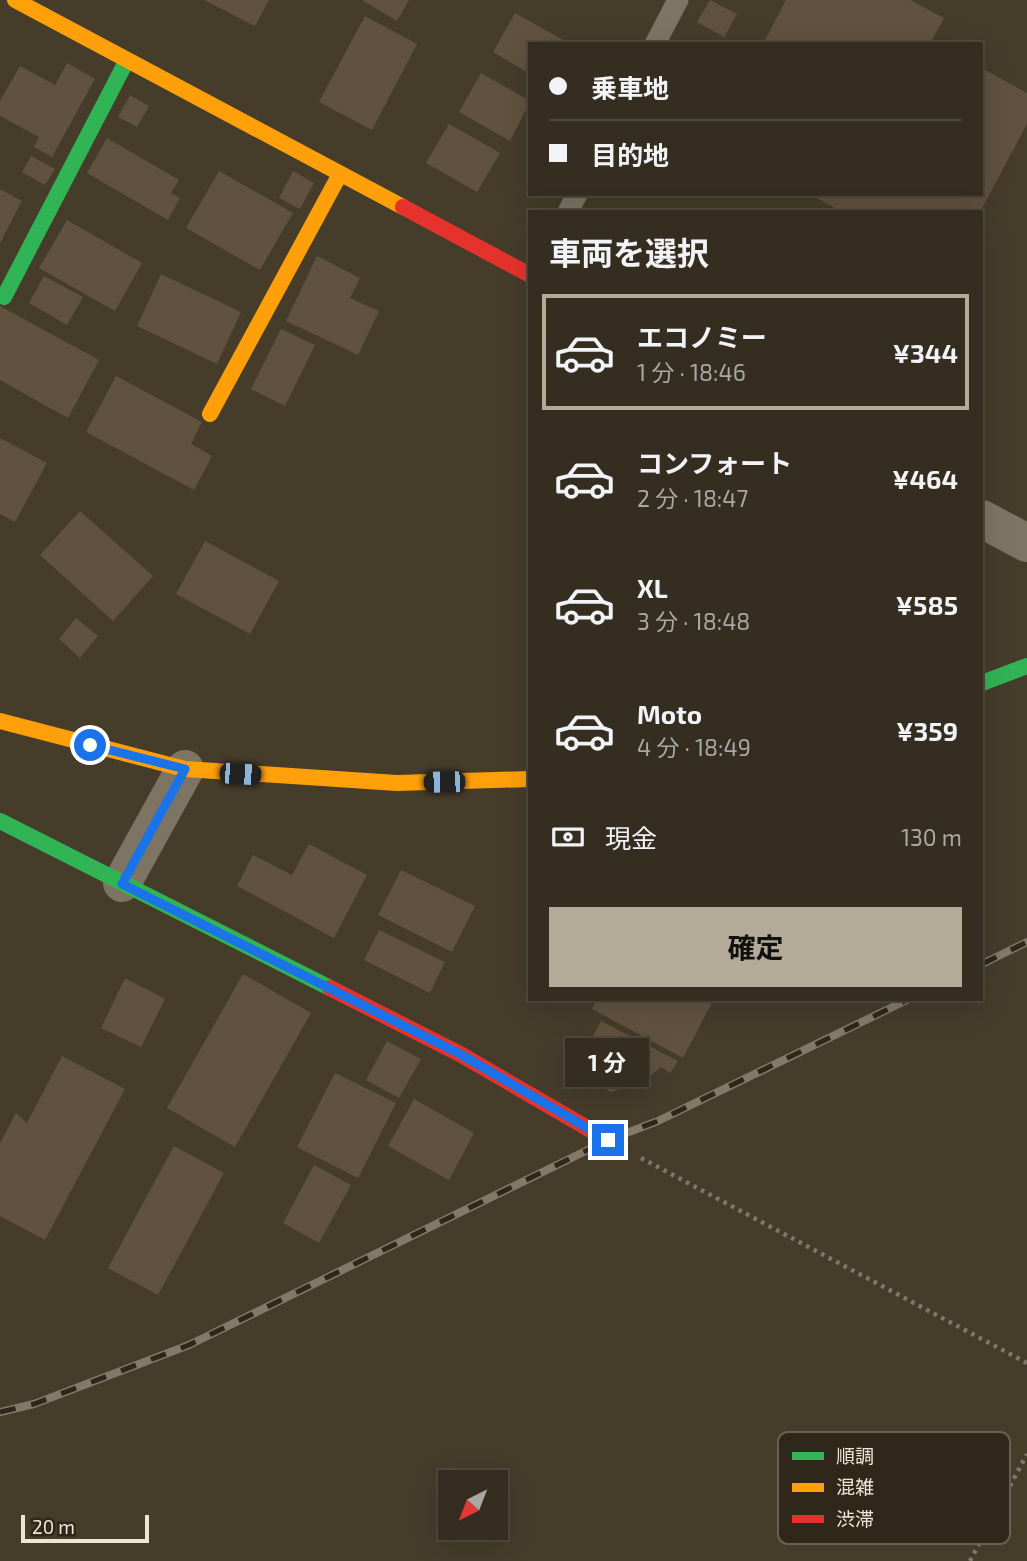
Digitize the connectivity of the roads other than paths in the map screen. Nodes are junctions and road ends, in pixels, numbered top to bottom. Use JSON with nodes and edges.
{"nodes":[{"id":1,"x":15,"y":0,"type":"edge"},
{"id":2,"x":678,"y":0,"type":"edge"},
{"id":3,"x":656,"y":42,"type":"edge"},
{"id":4,"x":127,"y":60,"type":"junction"},
{"id":5,"x":340,"y":174,"type":"junction"},
{"id":6,"x":528,"y":274,"type":"edge"},
{"id":7,"x":4,"y":297,"type":"dead end"},
{"id":8,"x":210,"y":414,"type":"dead end"},
{"id":9,"x":983,"y":520,"type":"edge"},
{"id":10,"x":1027,"y":543,"type":"edge"},
{"id":11,"x":1027,"y":666,"type":"edge"},
{"id":12,"x":983,"y":683,"type":"edge"},
{"id":13,"x":0,"y":721,"type":"edge"},
{"id":14,"x":185,"y":769,"type":"junction"},
{"id":15,"x":528,"y":779,"type":"edge"},
{"id":16,"x":0,"y":821,"type":"edge"},
{"id":17,"x":122,"y":884,"type":"junction"},
{"id":18,"x":608,"y":1140,"type":"road end"}],
"edges":[{"from":1,"to":4,"type":"street"},
{"from":2,"to":3,"type":"lane"},
{"from":4,"to":5,"type":"street"},
{"from":4,"to":7,"type":"street"},
{"from":5,"to":6,"type":"street"},
{"from":5,"to":8,"type":"street"},
{"from":9,"to":10,"type":"street"},
{"from":11,"to":12,"type":"street"},
{"from":13,"to":14,"type":"street"},
{"from":14,"to":15,"type":"street"},
{"from":14,"to":17,"type":"street"},
{"from":16,"to":17,"type":"street"},
{"from":17,"to":18,"type":"street"}]}
